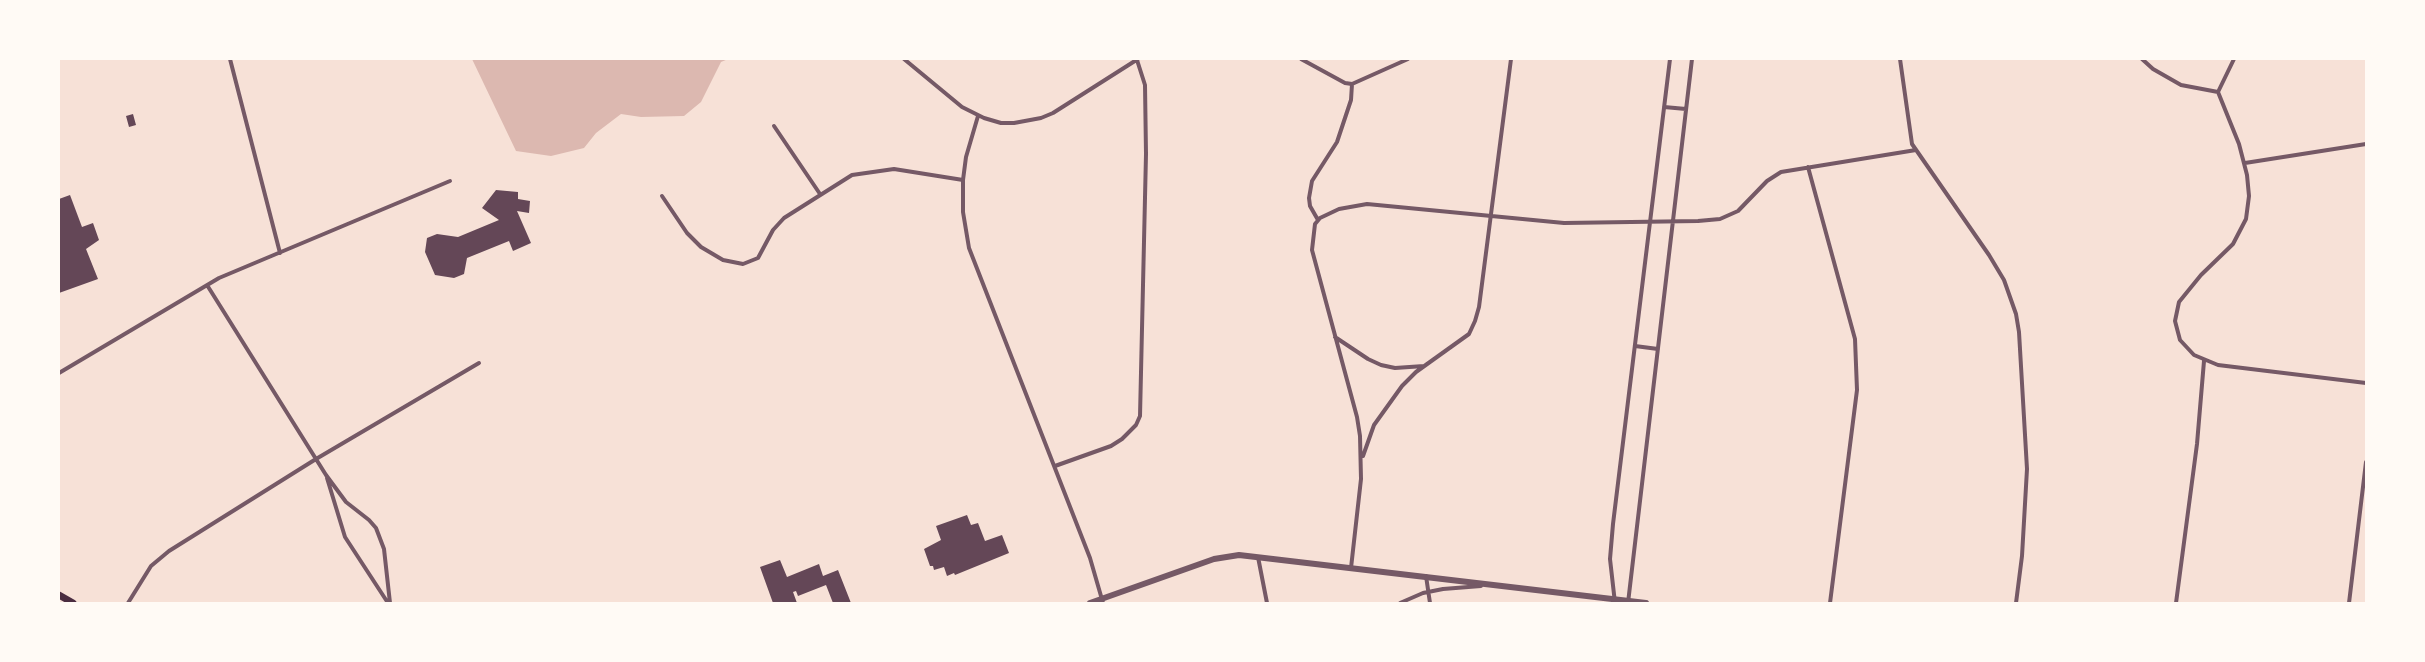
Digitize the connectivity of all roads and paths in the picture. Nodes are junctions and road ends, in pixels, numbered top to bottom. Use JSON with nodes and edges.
{"nodes":[{"id":1,"x":230,"y":59,"type":"edge"},
{"id":2,"x":904,"y":59,"type":"edge"},
{"id":3,"x":1138,"y":59,"type":"edge"},
{"id":4,"x":1302,"y":59,"type":"edge"},
{"id":5,"x":1408,"y":59,"type":"edge"},
{"id":6,"x":1512,"y":59,"type":"edge"},
{"id":7,"x":1670,"y":59,"type":"edge"},
{"id":8,"x":1692,"y":59,"type":"edge"},
{"id":9,"x":1900,"y":59,"type":"edge"},
{"id":10,"x":2142,"y":59,"type":"edge"},
{"id":11,"x":2234,"y":59,"type":"edge"},
{"id":12,"x":1352,"y":84,"type":"junction"},
{"id":13,"x":2218,"y":92,"type":"junction"},
{"id":14,"x":1664,"y":107,"type":"junction"},
{"id":15,"x":1686,"y":109,"type":"junction"},
{"id":16,"x":978,"y":116,"type":"junction"},
{"id":17,"x":774,"y":126,"type":"dead end"},
{"id":18,"x":2366,"y":144,"type":"edge"},
{"id":19,"x":1916,"y":150,"type":"junction"},
{"id":20,"x":2245,"y":163,"type":"junction"},
{"id":21,"x":1808,"y":167,"type":"junction"},
{"id":22,"x":963,"y":180,"type":"junction"},
{"id":23,"x":450,"y":181,"type":"dead end"},
{"id":24,"x":820,"y":194,"type":"junction"},
{"id":25,"x":662,"y":196,"type":"dead end"},
{"id":26,"x":1490,"y":216,"type":"junction"},
{"id":27,"x":1318,"y":220,"type":"junction"},
{"id":28,"x":1650,"y":222,"type":"junction"},
{"id":29,"x":1673,"y":222,"type":"junction"},
{"id":30,"x":280,"y":253,"type":"junction"},
{"id":31,"x":207,"y":285,"type":"junction"},
{"id":32,"x":1334,"y":337,"type":"junction"},
{"id":33,"x":1635,"y":346,"type":"junction"},
{"id":34,"x":1658,"y":350,"type":"junction"},
{"id":35,"x":2204,"y":361,"type":"junction"},
{"id":36,"x":479,"y":363,"type":"dead end"},
{"id":37,"x":1424,"y":366,"type":"junction"},
{"id":38,"x":59,"y":373,"type":"edge"},
{"id":39,"x":2366,"y":383,"type":"edge"},
{"id":40,"x":316,"y":459,"type":"junction"},
{"id":41,"x":1362,"y":460,"type":"junction"},
{"id":42,"x":2366,"y":462,"type":"edge"},
{"id":43,"x":1055,"y":466,"type":"junction"},
{"id":44,"x":326,"y":475,"type":"junction"},
{"id":45,"x":1258,"y":556,"type":"junction"},
{"id":46,"x":1351,"y":568,"type":"junction"},
{"id":47,"x":1426,"y":576,"type":"junction"},
{"id":48,"x":1494,"y":585,"type":"junction"},
{"id":49,"x":1428,"y":592,"type":"junction"},
{"id":50,"x":59,"y":595,"type":"edge"},
{"id":51,"x":1102,"y":601,"type":"edge"},
{"id":52,"x":1614,"y":601,"type":"edge"},
{"id":53,"x":1628,"y":602,"type":"edge"},
{"id":54,"x":73,"y":603,"type":"edge"},
{"id":55,"x":128,"y":603,"type":"edge"},
{"id":56,"x":389,"y":603,"type":"edge"},
{"id":57,"x":1090,"y":603,"type":"edge"},
{"id":58,"x":1267,"y":603,"type":"edge"},
{"id":59,"x":1400,"y":603,"type":"edge"},
{"id":60,"x":1430,"y":603,"type":"edge"},
{"id":61,"x":1646,"y":603,"type":"edge"},
{"id":62,"x":1830,"y":603,"type":"edge"},
{"id":63,"x":2016,"y":603,"type":"edge"},
{"id":64,"x":2176,"y":603,"type":"edge"},
{"id":65,"x":2350,"y":603,"type":"edge"}],
"edges":[{"from":1,"to":30,"type":"street"},
{"from":2,"to":16,"type":"street"},
{"from":3,"to":16,"type":"street"},
{"from":3,"to":43,"type":"street"},
{"from":4,"to":12,"type":"street"},
{"from":5,"to":12,"type":"street"},
{"from":6,"to":26,"type":"street"},
{"from":7,"to":14,"type":"street"},
{"from":8,"to":15,"type":"street"},
{"from":9,"to":19,"type":"street"},
{"from":10,"to":13,"type":"street"},
{"from":11,"to":13,"type":"street"},
{"from":12,"to":27,"type":"street"},
{"from":13,"to":20,"type":"street"},
{"from":14,"to":15,"type":"street"},
{"from":14,"to":28,"type":"street"},
{"from":15,"to":29,"type":"street"},
{"from":16,"to":22,"type":"street"},
{"from":17,"to":24,"type":"street"},
{"from":18,"to":20,"type":"street"},
{"from":19,"to":21,"type":"street"},
{"from":19,"to":63,"type":"street"},
{"from":20,"to":35,"type":"street"},
{"from":21,"to":29,"type":"street"},
{"from":21,"to":62,"type":"street"},
{"from":22,"to":24,"type":"street"},
{"from":22,"to":43,"type":"street"},
{"from":23,"to":30,"type":"street"},
{"from":24,"to":25,"type":"street"},
{"from":26,"to":27,"type":"street"},
{"from":26,"to":28,"type":"street"},
{"from":26,"to":37,"type":"street"},
{"from":27,"to":32,"type":"street"},
{"from":28,"to":29,"type":"street"},
{"from":28,"to":33,"type":"street"},
{"from":29,"to":34,"type":"street"},
{"from":30,"to":31,"type":"street"},
{"from":31,"to":38,"type":"street"},
{"from":31,"to":40,"type":"street"},
{"from":32,"to":37,"type":"street"},
{"from":32,"to":41,"type":"street"},
{"from":33,"to":34,"type":"street"},
{"from":33,"to":52,"type":"street"},
{"from":34,"to":53,"type":"street"},
{"from":35,"to":39,"type":"street"},
{"from":35,"to":64,"type":"street"},
{"from":36,"to":40,"type":"street"},
{"from":37,"to":41,"type":"street"},
{"from":40,"to":44,"type":"street"},
{"from":40,"to":55,"type":"street"},
{"from":41,"to":46,"type":"street"},
{"from":42,"to":65,"type":"street"},
{"from":43,"to":51,"type":"street"},
{"from":44,"to":56,"type":"street"},
{"from":44,"to":56,"type":"street"},
{"from":45,"to":46,"type":"street"},
{"from":45,"to":51,"type":"street"},
{"from":45,"to":58,"type":"street"},
{"from":46,"to":47,"type":"street"},
{"from":47,"to":48,"type":"street"},
{"from":47,"to":49,"type":"street"},
{"from":48,"to":49,"type":"street"},
{"from":48,"to":52,"type":"street"},
{"from":49,"to":59,"type":"street"},
{"from":49,"to":60,"type":"street"},
{"from":50,"to":54,"type":"main road"},
{"from":51,"to":57,"type":"street"},
{"from":52,"to":53,"type":"street"},
{"from":53,"to":61,"type":"street"}]}
